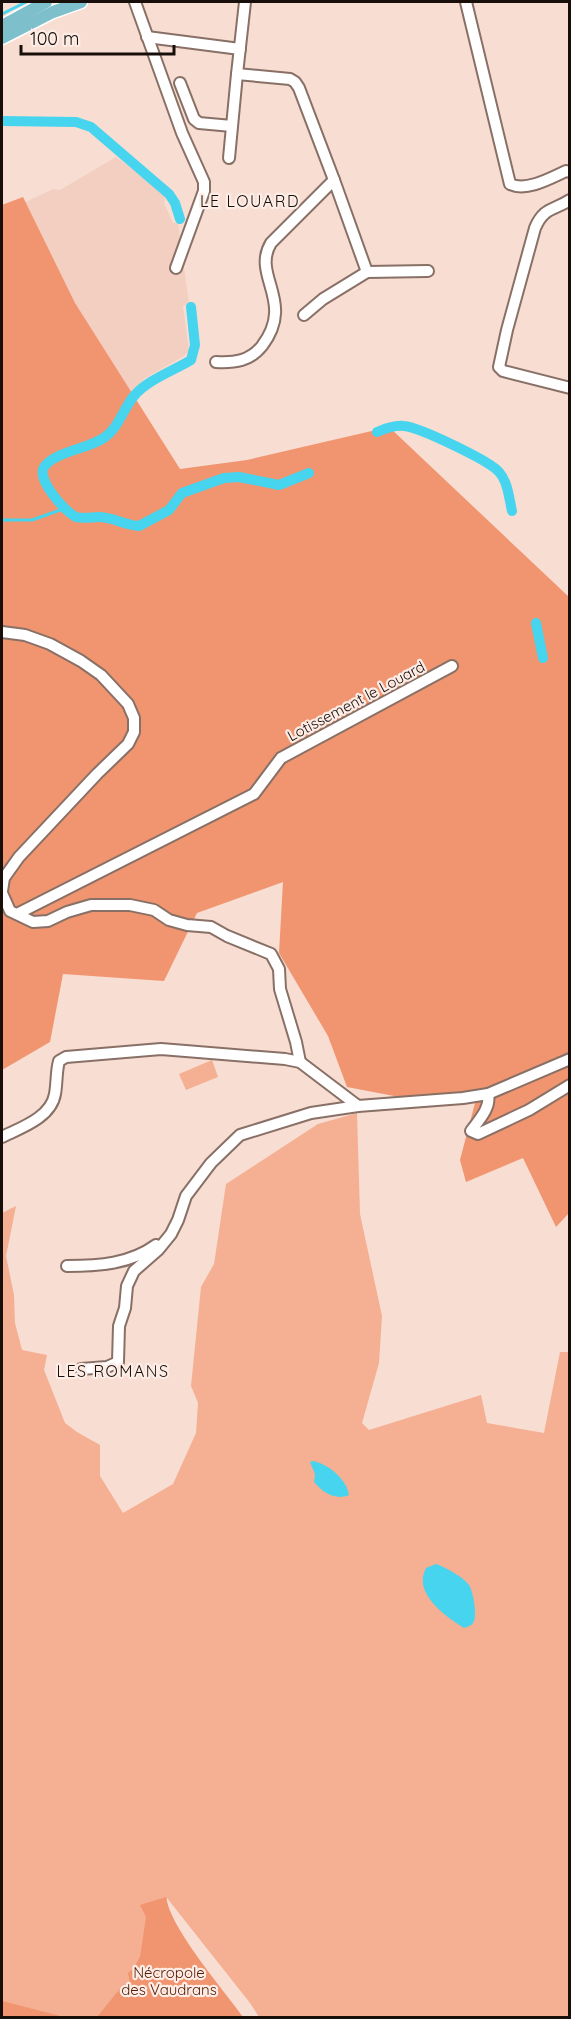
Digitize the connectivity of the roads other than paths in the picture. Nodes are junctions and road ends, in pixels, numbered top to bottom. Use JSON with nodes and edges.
{"nodes":[{"id":1,"x":46,"y":2,"type":"edge"},
{"id":2,"x":81,"y":2,"type":"edge"},
{"id":3,"x":135,"y":2,"type":"edge"},
{"id":4,"x":245,"y":2,"type":"edge"},
{"id":5,"x":466,"y":2,"type":"edge"},
{"id":6,"x":2,"y":26,"type":"edge"},
{"id":7,"x":147,"y":37,"type":"junction"},
{"id":8,"x":2,"y":38,"type":"edge"},
{"id":9,"x":240,"y":49,"type":"junction"},
{"id":10,"x":237,"y":74,"type":"junction"},
{"id":11,"x":180,"y":83,"type":"dead end"},
{"id":12,"x":232,"y":126,"type":"junction"},
{"id":13,"x":229,"y":158,"type":"dead end"},
{"id":14,"x":570,"y":172,"type":"edge"},
{"id":15,"x":334,"y":180,"type":"junction"},
{"id":16,"x":570,"y":200,"type":"edge"},
{"id":17,"x":176,"y":268,"type":"dead end"},
{"id":18,"x":428,"y":271,"type":"dead end"},
{"id":19,"x":368,"y":272,"type":"junction"},
{"id":20,"x":304,"y":315,"type":"dead end"},
{"id":21,"x":216,"y":362,"type":"dead end"},
{"id":22,"x":570,"y":388,"type":"edge"},
{"id":23,"x":2,"y":632,"type":"edge"},
{"id":24,"x":452,"y":666,"type":"dead end"},
{"id":25,"x":2,"y":892,"type":"edge"},
{"id":26,"x":17,"y":914,"type":"junction"},
{"id":27,"x":570,"y":1059,"type":"edge"},
{"id":28,"x":300,"y":1062,"type":"junction"},
{"id":29,"x":570,"y":1085,"type":"edge"},
{"id":30,"x":488,"y":1094,"type":"junction"},
{"id":31,"x":358,"y":1106,"type":"junction"},
{"id":32,"x":2,"y":1137,"type":"edge"},
{"id":33,"x":171,"y":1234,"type":"junction"},
{"id":34,"x":67,"y":1266,"type":"dead end"},
{"id":35,"x":81,"y":1369,"type":"dead end"}],
"edges":[{"from":1,"to":6,"type":"main road"},
{"from":2,"to":8,"type":"main road"},
{"from":3,"to":7,"type":"street"},
{"from":4,"to":9,"type":"street"},
{"from":5,"to":14,"type":"street"},
{"from":7,"to":9,"type":"street"},
{"from":7,"to":17,"type":"street"},
{"from":9,"to":10,"type":"street"},
{"from":10,"to":12,"type":"street"},
{"from":10,"to":15,"type":"street"},
{"from":11,"to":12,"type":"street"},
{"from":12,"to":13,"type":"street"},
{"from":15,"to":19,"type":"street"},
{"from":15,"to":21,"type":"street"},
{"from":16,"to":22,"type":"street"},
{"from":18,"to":19,"type":"street"},
{"from":19,"to":20,"type":"street"},
{"from":23,"to":25,"type":"street"},
{"from":24,"to":26,"type":"street","name":"Lotissement le Louard"},
{"from":25,"to":26,"type":"street"},
{"from":26,"to":28,"type":"street"},
{"from":27,"to":30,"type":"street"},
{"from":28,"to":31,"type":"street"},
{"from":28,"to":32,"type":"street"},
{"from":29,"to":30,"type":"street"},
{"from":30,"to":31,"type":"street"},
{"from":31,"to":33,"type":"street"},
{"from":33,"to":34,"type":"street"},
{"from":33,"to":35,"type":"street"}]}
